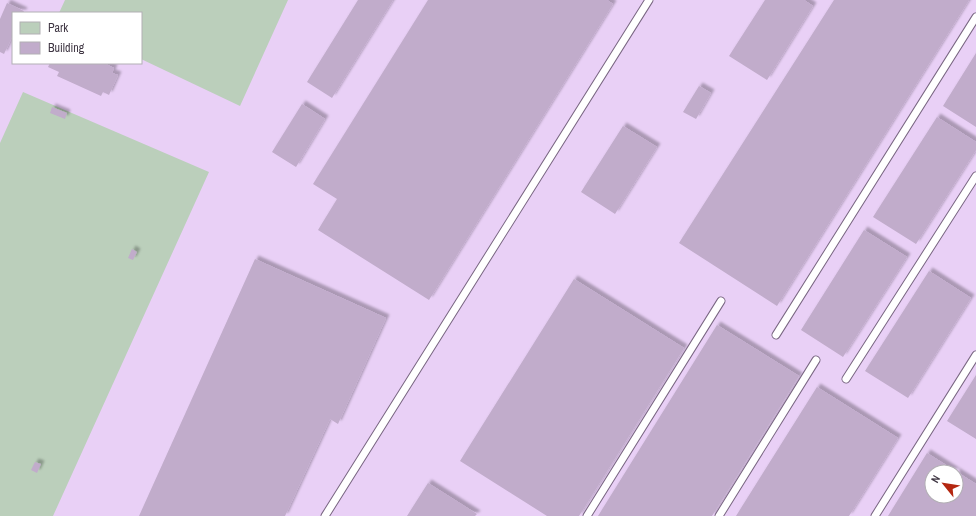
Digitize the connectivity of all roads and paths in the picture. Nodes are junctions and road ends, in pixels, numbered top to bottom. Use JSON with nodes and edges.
{"nodes":[{"id":1,"x":649,"y":0,"type":"edge"},
{"id":2,"x":976,"y":18,"type":"edge"},
{"id":3,"x":976,"y":176,"type":"edge"},
{"id":4,"x":721,"y":301,"type":"dead end"},
{"id":5,"x":776,"y":335,"type":"dead end"},
{"id":6,"x":976,"y":355,"type":"edge"},
{"id":7,"x":816,"y":360,"type":"dead end"},
{"id":8,"x":846,"y":379,"type":"dead end"},
{"id":9,"x":326,"y":516,"type":"edge"},
{"id":10,"x":587,"y":516,"type":"edge"},
{"id":11,"x":719,"y":516,"type":"edge"},
{"id":12,"x":875,"y":516,"type":"edge"}],
"edges":[{"from":1,"to":9,"type":"lane"},
{"from":2,"to":5,"type":"lane"},
{"from":3,"to":8,"type":"lane"},
{"from":4,"to":10,"type":"lane"},
{"from":6,"to":12,"type":"lane"},
{"from":7,"to":11,"type":"lane"}]}
